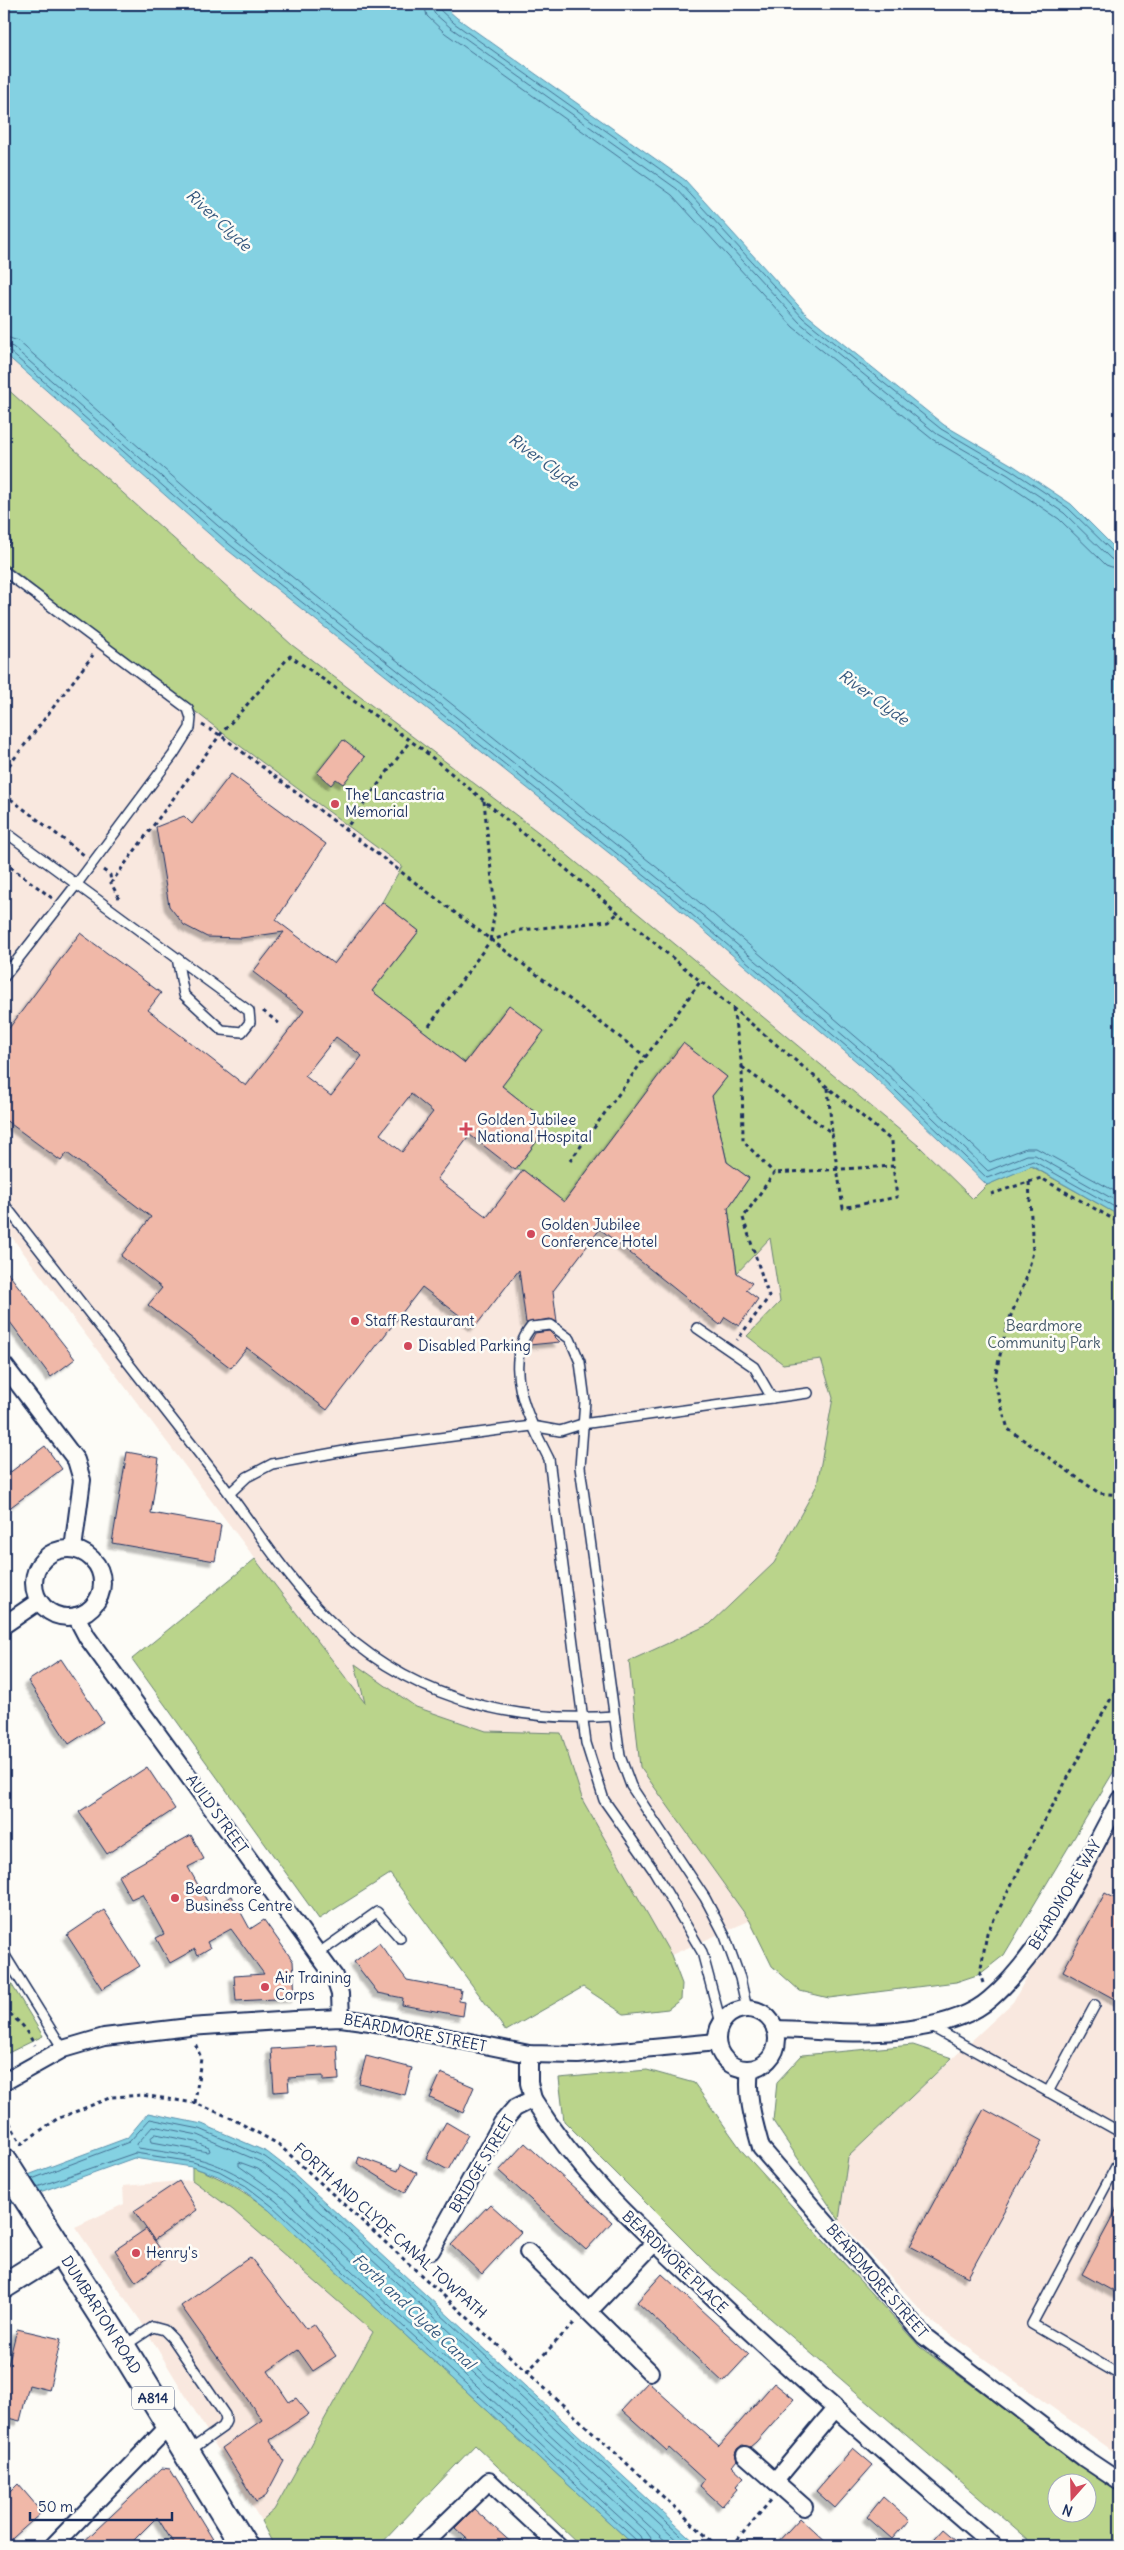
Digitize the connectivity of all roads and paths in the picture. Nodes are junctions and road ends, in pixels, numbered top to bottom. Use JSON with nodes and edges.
{"nodes":[{"id":1,"x":4,"y":571,"type":"edge"},
{"id":2,"x":102,"y":644,"type":"junction"},
{"id":3,"x":191,"y":718,"type":"junction"},
{"id":4,"x":220,"y":735,"type":"junction"},
{"id":5,"x":410,"y":741,"type":"junction"},
{"id":6,"x":4,"y":772,"type":"edge"},
{"id":7,"x":4,"y":794,"type":"edge"},
{"id":8,"x":484,"y":801,"type":"junction"},
{"id":9,"x":4,"y":831,"type":"edge"},
{"id":10,"x":344,"y":831,"type":"junction"},
{"id":11,"x":4,"y":862,"type":"edge"},
{"id":12,"x":94,"y":862,"type":"junction"},
{"id":13,"x":111,"y":883,"type":"junction"},
{"id":14,"x":76,"y":885,"type":"junction"},
{"id":15,"x":121,"y":902,"type":"dead end"},
{"id":16,"x":61,"y":904,"type":"junction"},
{"id":17,"x":618,"y":913,"type":"junction"},
{"id":18,"x":490,"y":941,"type":"junction"},
{"id":19,"x":177,"y":958,"type":"junction"},
{"id":20,"x":4,"y":977,"type":"edge"},
{"id":21,"x":700,"y":982,"type":"junction"},
{"id":22,"x":257,"y":1006,"type":"dead end"},
{"id":23,"x":733,"y":1009,"type":"junction"},
{"id":24,"x":280,"y":1024,"type":"dead end"},
{"id":25,"x":429,"y":1026,"type":"dead end"},
{"id":26,"x":646,"y":1057,"type":"junction"},
{"id":27,"x":742,"y":1066,"type":"junction"},
{"id":28,"x":828,"y":1088,"type":"junction"},
{"id":29,"x":832,"y":1133,"type":"junction"},
{"id":30,"x":570,"y":1161,"type":"dead end"},
{"id":31,"x":893,"y":1166,"type":"junction"},
{"id":32,"x":838,"y":1169,"type":"junction"},
{"id":33,"x":774,"y":1173,"type":"junction"},
{"id":34,"x":1029,"y":1182,"type":"junction"},
{"id":35,"x":991,"y":1194,"type":"dead end"},
{"id":36,"x":4,"y":1204,"type":"edge"},
{"id":37,"x":1120,"y":1224,"type":"edge"},
{"id":38,"x":698,"y":1328,"type":"dead end"},
{"id":39,"x":730,"y":1350,"type":"junction"},
{"id":40,"x":4,"y":1365,"type":"edge"},
{"id":41,"x":808,"y":1393,"type":"dead end"},
{"id":42,"x":772,"y":1398,"type":"junction"},
{"id":43,"x":582,"y":1424,"type":"junction"},
{"id":44,"x":532,"y":1426,"type":"junction"},
{"id":45,"x":230,"y":1493,"type":"junction"},
{"id":46,"x":1120,"y":1495,"type":"edge"},
{"id":47,"x":74,"y":1549,"type":"junction"},
{"id":48,"x":38,"y":1601,"type":"junction"},
{"id":49,"x":76,"y":1616,"type":"junction"},
{"id":50,"x":4,"y":1625,"type":"edge"},
{"id":51,"x":1120,"y":1682,"type":"edge"},
{"id":52,"x":614,"y":1716,"type":"junction"},
{"id":53,"x":583,"y":1719,"type":"junction"},
{"id":54,"x":1120,"y":1799,"type":"edge"},
{"id":55,"x":400,"y":1938,"type":"dead end"},
{"id":56,"x":319,"y":1953,"type":"junction"},
{"id":57,"x":4,"y":1954,"type":"edge"},
{"id":58,"x":989,"y":2000,"type":"junction"},
{"id":59,"x":1095,"y":2005,"type":"dead end"},
{"id":60,"x":4,"y":2008,"type":"edge"},
{"id":61,"x":747,"y":2009,"type":"junction"},
{"id":62,"x":340,"y":2018,"type":"junction"},
{"id":63,"x":721,"y":2023,"type":"junction"},
{"id":64,"x":928,"y":2025,"type":"junction"},
{"id":65,"x":189,"y":2027,"type":"junction"},
{"id":66,"x":776,"y":2029,"type":"junction"},
{"id":67,"x":717,"y":2042,"type":"junction"},
{"id":68,"x":63,"y":2049,"type":"junction"},
{"id":69,"x":529,"y":2054,"type":"junction"},
{"id":70,"x":44,"y":2058,"type":"junction"},
{"id":71,"x":750,"y":2069,"type":"junction"},
{"id":72,"x":4,"y":2082,"type":"edge"},
{"id":73,"x":1048,"y":2092,"type":"junction"},
{"id":74,"x":533,"y":2099,"type":"junction"},
{"id":75,"x":195,"y":2103,"type":"junction"},
{"id":76,"x":4,"y":2120,"type":"edge"},
{"id":77,"x":1120,"y":2132,"type":"edge"},
{"id":78,"x":1120,"y":2159,"type":"edge"},
{"id":79,"x":4,"y":2162,"type":"edge"},
{"id":80,"x":655,"y":2242,"type":"junction"},
{"id":81,"x":60,"y":2251,"type":"junction"},
{"id":82,"x":431,"y":2251,"type":"dead end"},
{"id":83,"x":528,"y":2252,"type":"dead end"},
{"id":84,"x":4,"y":2286,"type":"edge"},
{"id":85,"x":588,"y":2310,"type":"junction"},
{"id":86,"x":122,"y":2347,"type":"junction"},
{"id":87,"x":527,"y":2372,"type":"junction"},
{"id":88,"x":650,"y":2372,"type":"dead end"},
{"id":89,"x":1120,"y":2375,"type":"edge"},
{"id":90,"x":835,"y":2409,"type":"junction"},
{"id":91,"x":170,"y":2425,"type":"junction"},
{"id":92,"x":187,"y":2452,"type":"junction"},
{"id":93,"x":745,"y":2455,"type":"dead end"},
{"id":94,"x":776,"y":2481,"type":"junction"},
{"id":95,"x":1120,"y":2482,"type":"edge"},
{"id":96,"x":804,"y":2507,"type":"dead end"},
{"id":97,"x":54,"y":2546,"type":"edge"},
{"id":98,"x":244,"y":2546,"type":"edge"},
{"id":99,"x":422,"y":2546,"type":"edge"},
{"id":100,"x":559,"y":2546,"type":"edge"},
{"id":101,"x":717,"y":2546,"type":"edge"},
{"id":102,"x":732,"y":2546,"type":"edge"},
{"id":103,"x":994,"y":2546,"type":"edge"}],
"edges":[{"from":1,"to":2,"type":"lane"},
{"from":2,"to":3,"type":"lane"},
{"from":2,"to":6,"type":"path"},
{"from":3,"to":4,"type":"path"},
{"from":3,"to":12,"type":"lane"},
{"from":4,"to":5,"type":"path"},
{"from":4,"to":10,"type":"path"},
{"from":4,"to":13,"type":"path"},
{"from":5,"to":8,"type":"path"},
{"from":5,"to":10,"type":"path"},
{"from":7,"to":12,"type":"path"},
{"from":8,"to":17,"type":"path"},
{"from":8,"to":18,"type":"path"},
{"from":9,"to":14,"type":"lane"},
{"from":10,"to":18,"type":"path"},
{"from":11,"to":16,"type":"path"},
{"from":12,"to":13,"type":"path"},
{"from":12,"to":14,"type":"lane"},
{"from":13,"to":15,"type":"path"},
{"from":14,"to":16,"type":"lane"},
{"from":14,"to":19,"type":"lane"},
{"from":16,"to":20,"type":"lane"},
{"from":17,"to":18,"type":"path"},
{"from":17,"to":21,"type":"path"},
{"from":18,"to":25,"type":"path"},
{"from":18,"to":26,"type":"path"},
{"from":19,"to":19,"type":"lane"},
{"from":21,"to":23,"type":"path"},
{"from":21,"to":26,"type":"path"},
{"from":22,"to":24,"type":"path"},
{"from":23,"to":27,"type":"path"},
{"from":23,"to":28,"type":"path"},
{"from":26,"to":30,"type":"path"},
{"from":27,"to":29,"type":"path"},
{"from":27,"to":33,"type":"path"},
{"from":28,"to":29,"type":"path"},
{"from":28,"to":31,"type":"path"},
{"from":29,"to":32,"type":"path"},
{"from":31,"to":32,"type":"path"},
{"from":31,"to":32,"type":"path"},
{"from":32,"to":33,"type":"path"},
{"from":33,"to":39,"type":"path"},
{"from":34,"to":35,"type":"path"},
{"from":34,"to":37,"type":"path"},
{"from":34,"to":46,"type":"path"},
{"from":36,"to":45,"type":"lane"},
{"from":38,"to":39,"type":"lane"},
{"from":39,"to":42,"type":"lane"},
{"from":40,"to":47,"type":"street"},
{"from":41,"to":42,"type":"lane"},
{"from":42,"to":43,"type":"lane"},
{"from":43,"to":44,"type":"lane"},
{"from":43,"to":44,"type":"lane"},
{"from":43,"to":52,"type":"lane"},
{"from":44,"to":45,"type":"lane"},
{"from":44,"to":53,"type":"lane"},
{"from":45,"to":53,"type":"lane"},
{"from":47,"to":48,"type":"street"},
{"from":47,"to":49,"type":"street"},
{"from":48,"to":49,"type":"street"},
{"from":48,"to":50,"type":"street"},
{"from":49,"to":56,"type":"street","name":"AULD STREET"},
{"from":51,"to":58,"type":"path"},
{"from":52,"to":53,"type":"lane"},
{"from":52,"to":61,"type":"lane"},
{"from":53,"to":63,"type":"lane"},
{"from":54,"to":58,"type":"street","name":"BEARDMORE WAY"},
{"from":55,"to":56,"type":"lane"},
{"from":56,"to":62,"type":"street","name":"AULD STREET"},
{"from":57,"to":68,"type":"lane"},
{"from":58,"to":64,"type":"street","name":"BEARDMORE WAY"},
{"from":59,"to":73,"type":"lane"},
{"from":60,"to":70,"type":"path"},
{"from":61,"to":63,"type":"street"},
{"from":61,"to":66,"type":"street"},
{"from":62,"to":65,"type":"street","name":"BEARDMORE STREET"},
{"from":62,"to":69,"type":"street","name":"BEARDMORE STREET"},
{"from":63,"to":67,"type":"street"},
{"from":64,"to":66,"type":"street","name":"BEARDMORE WAY"},
{"from":64,"to":73,"type":"lane"},
{"from":65,"to":68,"type":"street","name":"BEARDMORE STREET"},
{"from":65,"to":75,"type":"path"},
{"from":66,"to":71,"type":"street"},
{"from":67,"to":69,"type":"street","name":"BEARDMORE STREET"},
{"from":67,"to":71,"type":"street"},
{"from":68,"to":70,"type":"street","name":"BEARDMORE STREET"},
{"from":69,"to":74,"type":"street"},
{"from":70,"to":72,"type":"street","name":"BEARDMORE STREET"},
{"from":71,"to":95,"type":"street","name":"BEARDMORE STREET"},
{"from":73,"to":77,"type":"lane"},
{"from":74,"to":80,"type":"street","name":"BEARDMORE PLACE"},
{"from":74,"to":82,"type":"street","name":"BRIDGE STREET"},
{"from":75,"to":76,"type":"path","name":"FORTH AND CLYDE CANAL TOWPATH"},
{"from":75,"to":87,"type":"path","name":"FORTH AND CLYDE CANAL TOWPATH"},
{"from":78,"to":89,"type":"lane"},
{"from":79,"to":81,"type":"main road","name":"DUMBARTON ROAD","number":"A814"},
{"from":80,"to":85,"type":"street"},
{"from":80,"to":90,"type":"street","name":"BEARDMORE PLACE"},
{"from":81,"to":84,"type":"main road"},
{"from":81,"to":86,"type":"main road","name":"DUMBARTON ROAD","number":"A814"},
{"from":83,"to":85,"type":"street"},
{"from":85,"to":87,"type":"path"},
{"from":85,"to":88,"type":"street"},
{"from":86,"to":91,"type":"main road","name":"DUMBARTON ROAD","number":"A814"},
{"from":86,"to":92,"type":"lane"},
{"from":87,"to":101,"type":"path","name":"FORTH AND CLYDE CANAL TOWPATH"},
{"from":90,"to":94,"type":"street"},
{"from":90,"to":103,"type":"street","name":"BEARDMORE PLACE"},
{"from":91,"to":92,"type":"main road","name":"DUMBARTON ROAD","number":"A814"},
{"from":91,"to":97,"type":"street"},
{"from":92,"to":98,"type":"main road","name":"DUMBARTON ROAD","number":"A814"},
{"from":93,"to":94,"type":"street"},
{"from":94,"to":96,"type":"street"},
{"from":94,"to":102,"type":"path"},
{"from":99,"to":100,"type":"street"}]}
